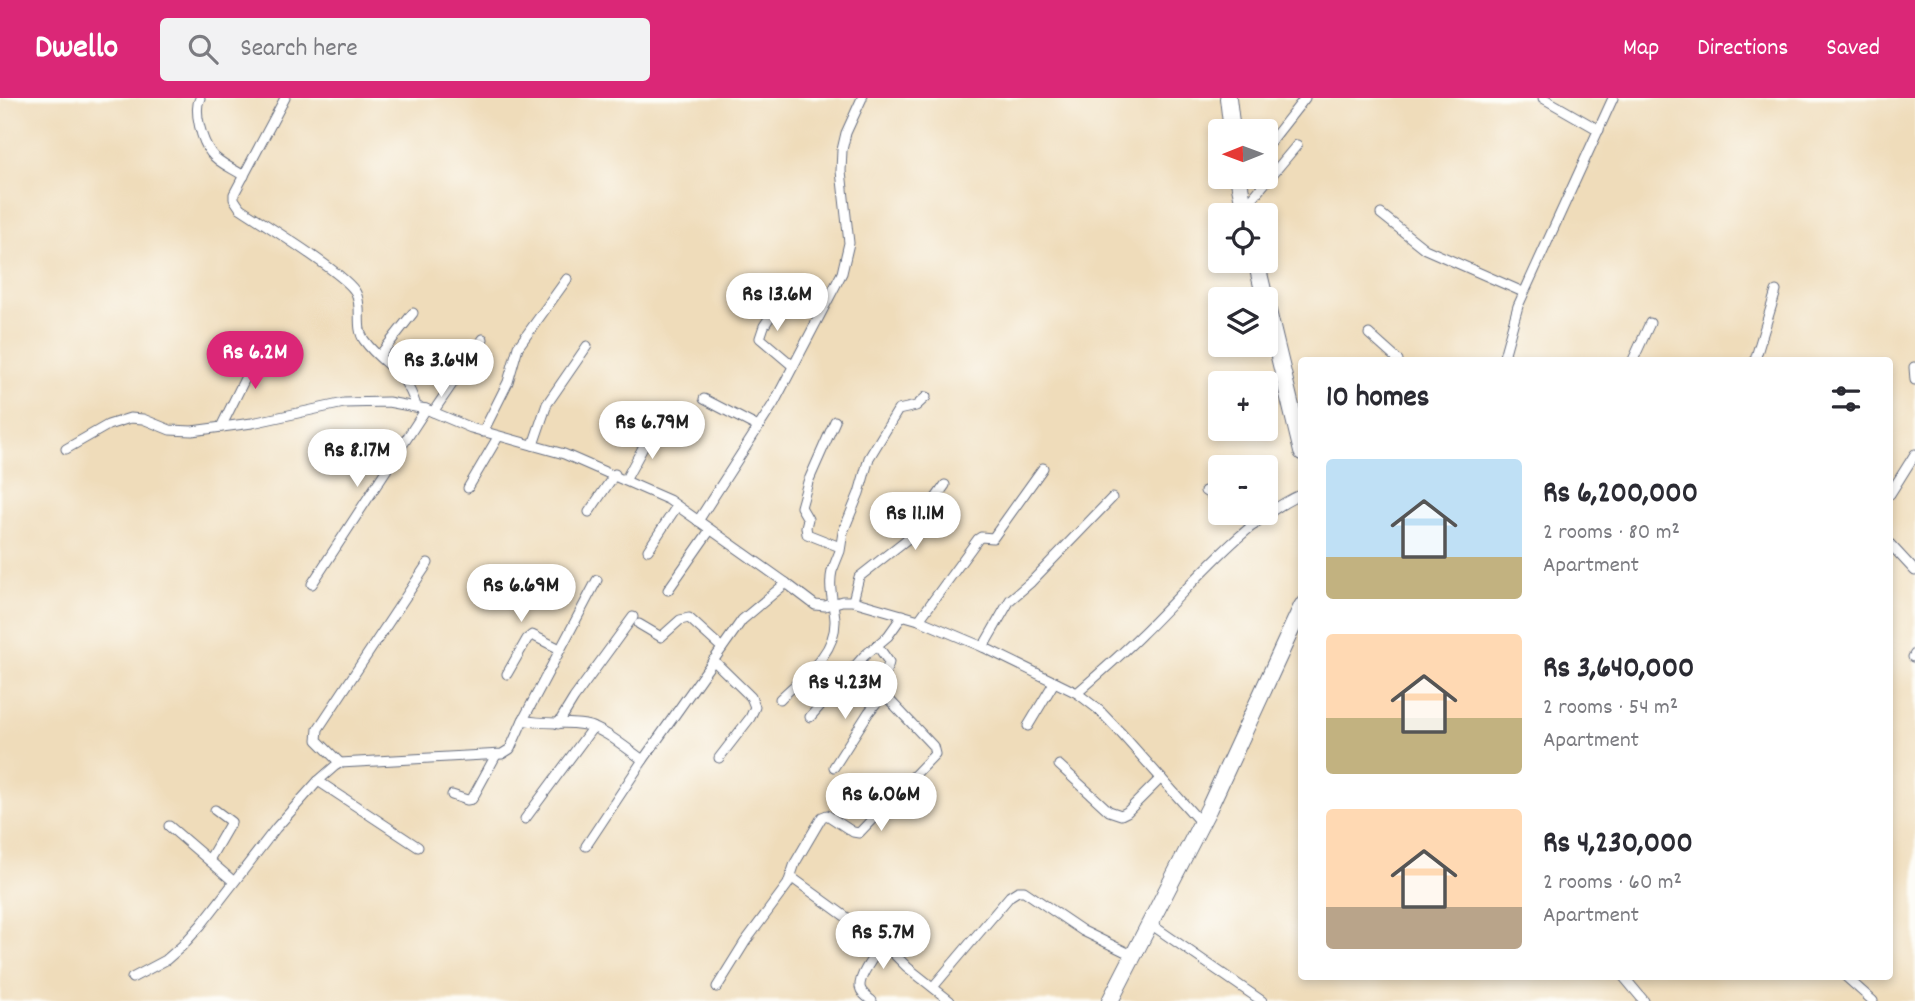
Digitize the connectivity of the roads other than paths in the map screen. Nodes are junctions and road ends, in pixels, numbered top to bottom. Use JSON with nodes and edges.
{"nodes":[{"id":1,"x":200,"y":98,"type":"edge"},
{"id":2,"x":285,"y":98,"type":"edge"},
{"id":3,"x":862,"y":98,"type":"edge"},
{"id":4,"x":1228,"y":98,"type":"edge"},
{"id":5,"x":1305,"y":98,"type":"edge"},
{"id":6,"x":1543,"y":98,"type":"edge"},
{"id":7,"x":1613,"y":98,"type":"edge"},
{"id":8,"x":1231,"y":119,"type":"edge"},
{"id":9,"x":1599,"y":130,"type":"junction"},
{"id":10,"x":1278,"y":132,"type":"edge"},
{"id":11,"x":1297,"y":145,"type":"dead end"},
{"id":12,"x":244,"y":176,"type":"junction"},
{"id":13,"x":1252,"y":203,"type":"edge"},
{"id":14,"x":1381,"y":214,"type":"dead end"},
{"id":15,"x":1259,"y":273,"type":"edge"},
{"id":16,"x":567,"y":279,"type":"dead end"},
{"id":17,"x":1776,"y":291,"type":"dead end"},
{"id":18,"x":1523,"y":292,"type":"junction"},
{"id":19,"x":783,"y":297,"type":"dead end"},
{"id":20,"x":413,"y":313,"type":"dead end"},
{"id":21,"x":1650,"y":323,"type":"dead end"},
{"id":22,"x":1370,"y":334,"type":"dead end"},
{"id":23,"x":483,"y":339,"type":"dead end"},
{"id":24,"x":264,"y":342,"type":"dead end"},
{"id":25,"x":587,"y":346,"type":"dead end"},
{"id":26,"x":380,"y":355,"type":"junction"},
{"id":27,"x":1395,"y":357,"type":"edge"},
{"id":28,"x":1504,"y":357,"type":"edge"},
{"id":29,"x":1634,"y":357,"type":"edge"},
{"id":30,"x":1756,"y":357,"type":"edge"},
{"id":31,"x":793,"y":366,"type":"junction"},
{"id":32,"x":1914,"y":368,"type":"edge"},
{"id":33,"x":1915,"y":380,"type":"edge"},
{"id":34,"x":926,"y":397,"type":"dead end"},
{"id":35,"x":704,"y":398,"type":"dead end"},
{"id":36,"x":425,"y":409,"type":"junction"},
{"id":37,"x":835,"y":421,"type":"dead end"},
{"id":38,"x":758,"y":427,"type":"junction"},
{"id":39,"x":221,"y":428,"type":"junction"},
{"id":40,"x":653,"y":429,"type":"dead end"},
{"id":41,"x":483,"y":432,"type":"junction"},
{"id":42,"x":1298,"y":435,"type":"edge"},
{"id":43,"x":498,"y":437,"type":"junction"},
{"id":44,"x":533,"y":445,"type":"junction"},
{"id":45,"x":66,"y":449,"type":"dead end"},
{"id":46,"x":1915,"y":454,"type":"edge"},
{"id":47,"x":1043,"y":468,"type":"dead end"},
{"id":48,"x":615,"y":474,"type":"junction"},
{"id":49,"x":625,"y":479,"type":"junction"},
{"id":50,"x":945,"y":485,"type":"dead end"},
{"id":51,"x":468,"y":488,"type":"dead end"},
{"id":52,"x":1893,"y":489,"type":"edge"},
{"id":53,"x":1205,"y":491,"type":"dead end"},
{"id":54,"x":1208,"y":493,"type":"edge"},
{"id":55,"x":1298,"y":496,"type":"edge"},
{"id":56,"x":1112,"y":498,"type":"dead end"},
{"id":57,"x":677,"y":506,"type":"junction"},
{"id":58,"x":1278,"y":506,"type":"edge"},
{"id":59,"x":589,"y":512,"type":"dead end"},
{"id":60,"x":698,"y":521,"type":"junction"},
{"id":61,"x":1254,"y":525,"type":"edge"},
{"id":62,"x":710,"y":530,"type":"junction"},
{"id":63,"x":840,"y":547,"type":"junction"},
{"id":64,"x":1893,"y":547,"type":"edge"},
{"id":65,"x":648,"y":550,"type":"dead end"},
{"id":66,"x":428,"y":564,"type":"dead end"},
{"id":67,"x":1915,"y":571,"type":"edge"},
{"id":68,"x":597,"y":580,"type":"dead end"},
{"id":69,"x":786,"y":583,"type":"junction"},
{"id":70,"x":312,"y":584,"type":"dead end"},
{"id":71,"x":668,"y":590,"type":"dead end"},
{"id":72,"x":853,"y":601,"type":"junction"},
{"id":73,"x":832,"y":604,"type":"junction"},
{"id":74,"x":903,"y":615,"type":"junction"},
{"id":75,"x":1298,"y":615,"type":"edge"},
{"id":76,"x":919,"y":620,"type":"junction"},
{"id":77,"x":877,"y":645,"type":"junction"},
{"id":78,"x":722,"y":648,"type":"junction"},
{"id":79,"x":983,"y":648,"type":"junction"},
{"id":80,"x":560,"y":649,"type":"junction"},
{"id":81,"x":713,"y":660,"type":"junction"},
{"id":82,"x":507,"y":674,"type":"dead end"},
{"id":83,"x":1055,"y":681,"type":"junction"},
{"id":84,"x":884,"y":693,"type":"junction"},
{"id":85,"x":1077,"y":693,"type":"junction"},
{"id":86,"x":780,"y":699,"type":"dead end"},
{"id":87,"x":810,"y":717,"type":"dead end"},
{"id":88,"x":523,"y":720,"type":"junction"},
{"id":89,"x":558,"y":724,"type":"junction"},
{"id":90,"x":1028,"y":726,"type":"dead end"},
{"id":91,"x":593,"y":727,"type":"junction"},
{"id":92,"x":496,"y":755,"type":"junction"},
{"id":93,"x":719,"y":758,"type":"dead end"},
{"id":94,"x":643,"y":760,"type":"junction"},
{"id":95,"x":340,"y":763,"type":"junction"},
{"id":96,"x":1059,"y":765,"type":"dead end"},
{"id":97,"x":834,"y":767,"type":"dead end"},
{"id":98,"x":1161,"y":778,"type":"junction"},
{"id":99,"x":318,"y":781,"type":"junction"},
{"id":100,"x":452,"y":795,"type":"dead end"},
{"id":101,"x":215,"y":810,"type":"dead end"},
{"id":102,"x":525,"y":819,"type":"dead end"},
{"id":103,"x":1201,"y":823,"type":"junction"},
{"id":104,"x":169,"y":826,"type":"dead end"},
{"id":105,"x":586,"y":846,"type":"dead end"},
{"id":106,"x":418,"y":847,"type":"dead end"},
{"id":107,"x":209,"y":860,"type":"junction"},
{"id":108,"x":791,"y":877,"type":"junction"},
{"id":109,"x":233,"y":881,"type":"junction"},
{"id":110,"x":1149,"y":923,"type":"junction"},
{"id":111,"x":883,"y":944,"type":"junction"},
{"id":112,"x":1132,"y":955,"type":"junction"},
{"id":113,"x":132,"y":978,"type":"dead end"},
{"id":114,"x":1626,"y":980,"type":"edge"},
{"id":115,"x":1849,"y":980,"type":"edge"},
{"id":116,"x":717,"y":987,"type":"dead end"},
{"id":117,"x":933,"y":988,"type":"junction"},
{"id":118,"x":872,"y":1001,"type":"edge"},
{"id":119,"x":950,"y":1001,"type":"edge"},
{"id":120,"x":1110,"y":1001,"type":"edge"},
{"id":121,"x":1262,"y":1001,"type":"edge"},
{"id":122,"x":1644,"y":1001,"type":"edge"},
{"id":123,"x":1873,"y":1001,"type":"edge"}],
"edges":[{"from":1,"to":12,"type":"street"},
{"from":2,"to":12,"type":"street"},
{"from":3,"to":31,"type":"street"},
{"from":4,"to":8,"type":"highway"},
{"from":5,"to":10,"type":"street"},
{"from":6,"to":9,"type":"street"},
{"from":7,"to":9,"type":"street"},
{"from":9,"to":18,"type":"street"},
{"from":11,"to":13,"type":"street"},
{"from":12,"to":26,"type":"street"},
{"from":14,"to":18,"type":"street"},
{"from":15,"to":42,"type":"highway"},
{"from":16,"to":41,"type":"street"},
{"from":17,"to":30,"type":"street"},
{"from":18,"to":28,"type":"street"},
{"from":19,"to":31,"type":"street"},
{"from":20,"to":26,"type":"street"},
{"from":21,"to":29,"type":"street"},
{"from":22,"to":27,"type":"street"},
{"from":23,"to":36,"type":"street"},
{"from":24,"to":39,"type":"street"},
{"from":25,"to":44,"type":"street"},
{"from":26,"to":36,"type":"street"},
{"from":31,"to":38,"type":"street"},
{"from":32,"to":33,"type":"street"},
{"from":34,"to":63,"type":"street"},
{"from":35,"to":38,"type":"street"},
{"from":36,"to":39,"type":"street"},
{"from":36,"to":41,"type":"street"},
{"from":36,"to":70,"type":"street"},
{"from":37,"to":63,"type":"street"},
{"from":38,"to":60,"type":"street"},
{"from":39,"to":45,"type":"street"},
{"from":40,"to":49,"type":"street"},
{"from":41,"to":43,"type":"street"},
{"from":43,"to":44,"type":"street"},
{"from":43,"to":51,"type":"street"},
{"from":44,"to":48,"type":"street"},
{"from":46,"to":52,"type":"street"},
{"from":47,"to":76,"type":"street"},
{"from":48,"to":49,"type":"street"},
{"from":48,"to":59,"type":"street"},
{"from":49,"to":57,"type":"street"},
{"from":50,"to":72,"type":"street"},
{"from":53,"to":54,"type":"street"},
{"from":55,"to":58,"type":"street"},
{"from":56,"to":79,"type":"street"},
{"from":57,"to":60,"type":"street"},
{"from":57,"to":65,"type":"street"},
{"from":60,"to":62,"type":"street"},
{"from":61,"to":85,"type":"street"},
{"from":62,"to":69,"type":"street"},
{"from":62,"to":71,"type":"street"},
{"from":63,"to":73,"type":"street"},
{"from":64,"to":67,"type":"street"},
{"from":66,"to":95,"type":"street"},
{"from":68,"to":80,"type":"street"},
{"from":69,"to":73,"type":"street"},
{"from":69,"to":78,"type":"street"},
{"from":72,"to":73,"type":"street"},
{"from":72,"to":74,"type":"street"},
{"from":73,"to":86,"type":"street"},
{"from":74,"to":76,"type":"street"},
{"from":74,"to":77,"type":"street"},
{"from":75,"to":103,"type":"highway"},
{"from":76,"to":79,"type":"street"},
{"from":77,"to":84,"type":"street"},
{"from":77,"to":87,"type":"street"},
{"from":78,"to":81,"type":"street"},
{"from":78,"to":89,"type":"street"},
{"from":79,"to":83,"type":"street"},
{"from":80,"to":82,"type":"street"},
{"from":80,"to":88,"type":"street"},
{"from":81,"to":93,"type":"street"},
{"from":81,"to":94,"type":"street"},
{"from":83,"to":85,"type":"street"},
{"from":83,"to":90,"type":"street"},
{"from":84,"to":97,"type":"street"},
{"from":84,"to":108,"type":"street"},
{"from":85,"to":98,"type":"street"},
{"from":88,"to":89,"type":"street"},
{"from":88,"to":92,"type":"street"},
{"from":89,"to":91,"type":"street"},
{"from":91,"to":94,"type":"street"},
{"from":91,"to":102,"type":"street"},
{"from":92,"to":95,"type":"street"},
{"from":92,"to":100,"type":"street"},
{"from":94,"to":105,"type":"street"},
{"from":95,"to":99,"type":"street"},
{"from":96,"to":98,"type":"street"},
{"from":98,"to":103,"type":"street"},
{"from":99,"to":106,"type":"street"},
{"from":99,"to":109,"type":"street"},
{"from":101,"to":107,"type":"street"},
{"from":103,"to":110,"type":"highway"},
{"from":104,"to":107,"type":"street"},
{"from":107,"to":109,"type":"street"},
{"from":108,"to":111,"type":"street"},
{"from":108,"to":116,"type":"street"},
{"from":109,"to":113,"type":"street"},
{"from":110,"to":112,"type":"highway"},
{"from":110,"to":121,"type":"street"},
{"from":111,"to":117,"type":"street"},
{"from":111,"to":118,"type":"street"},
{"from":112,"to":117,"type":"street"},
{"from":112,"to":120,"type":"highway"},
{"from":114,"to":122,"type":"street"},
{"from":115,"to":123,"type":"street"},
{"from":117,"to":119,"type":"street"}]}
